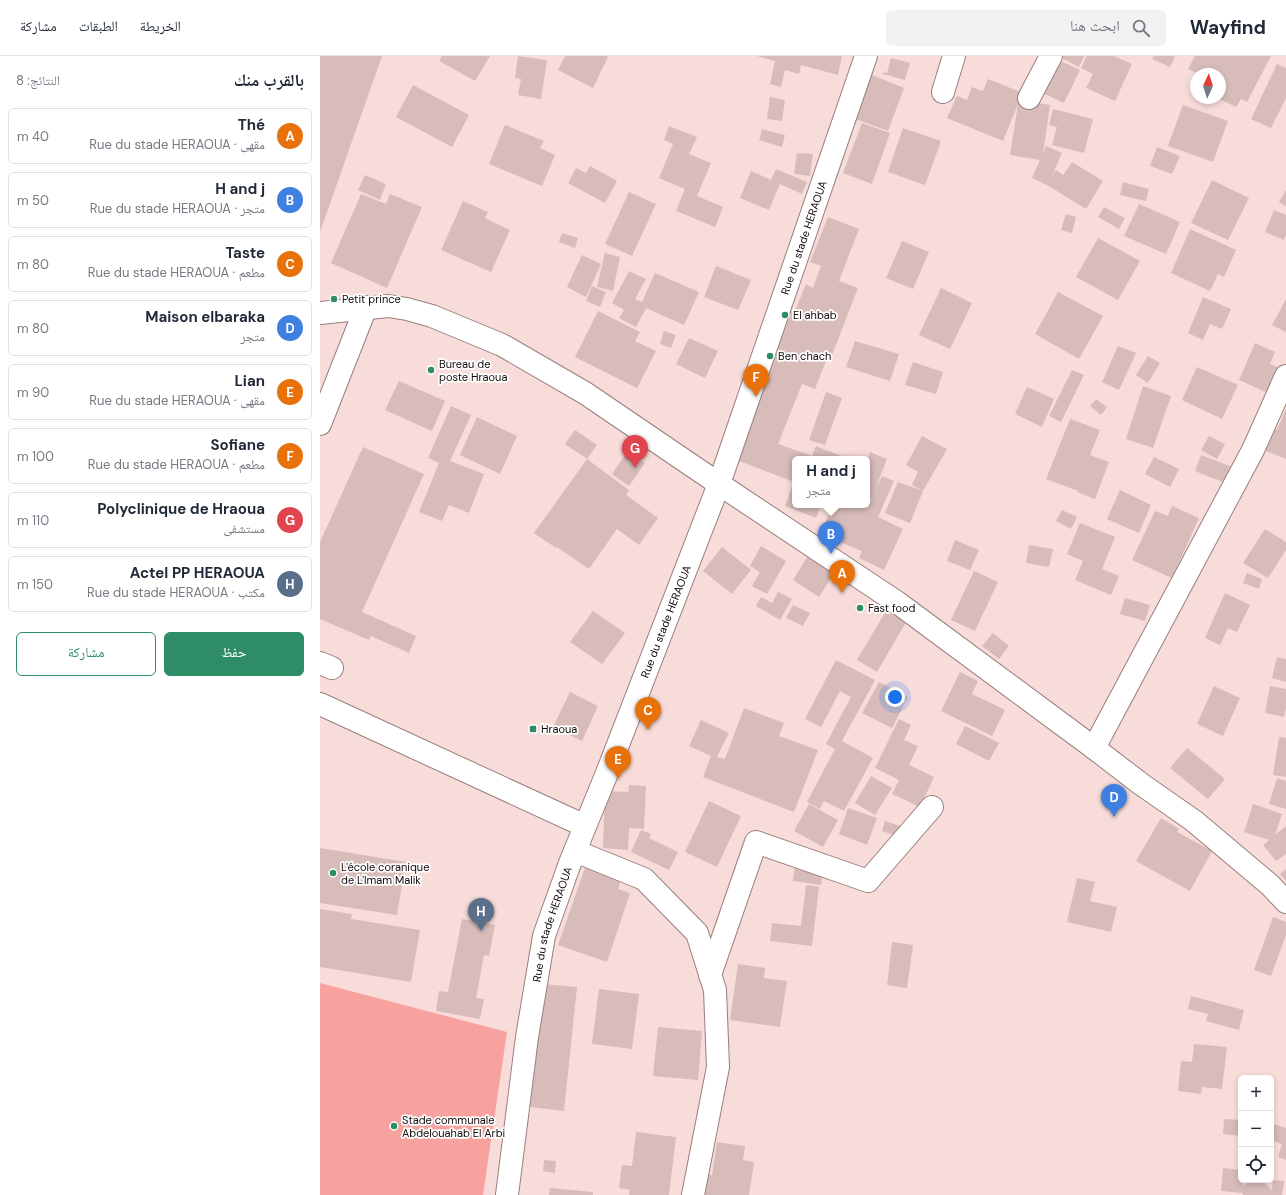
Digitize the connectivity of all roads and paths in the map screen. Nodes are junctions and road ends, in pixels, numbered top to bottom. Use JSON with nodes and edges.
{"nodes":[{"id":1,"x":866,"y":56,"type":"edge"},
{"id":2,"x":954,"y":56,"type":"edge"},
{"id":3,"x":1050,"y":56,"type":"edge"},
{"id":4,"x":943,"y":92,"type":"dead end"},
{"id":5,"x":1029,"y":98,"type":"dead end"},
{"id":6,"x":366,"y":308,"type":"junction"},
{"id":7,"x":320,"y":313,"type":"edge"},
{"id":8,"x":1286,"y":376,"type":"edge"},
{"id":9,"x":320,"y":424,"type":"edge"},
{"id":10,"x":719,"y":484,"type":"junction"},
{"id":11,"x":320,"y":704,"type":"edge"},
{"id":12,"x":1094,"y":748,"type":"junction"},
{"id":13,"x":932,"y":806,"type":"dead end"},
{"id":14,"x":585,"y":826,"type":"junction"},
{"id":15,"x":575,"y":851,"type":"junction"},
{"id":16,"x":1286,"y":902,"type":"edge"},
{"id":17,"x":710,"y":975,"type":"junction"},
{"id":18,"x":507,"y":1195,"type":"edge"},
{"id":19,"x":692,"y":1195,"type":"edge"}],
"edges":[{"from":1,"to":10,"type":"street","name":"Rue du stade HERAOUA"},
{"from":2,"to":4,"type":"street"},
{"from":3,"to":5,"type":"street"},
{"from":6,"to":7,"type":"street"},
{"from":6,"to":9,"type":"street"},
{"from":6,"to":10,"type":"street"},
{"from":8,"to":12,"type":"street"},
{"from":10,"to":12,"type":"street"},
{"from":10,"to":14,"type":"street","name":"Rue du stade HERAOUA"},
{"from":11,"to":14,"type":"street"},
{"from":12,"to":16,"type":"street"},
{"from":13,"to":17,"type":"street"},
{"from":14,"to":15,"type":"street","name":"Rue du stade HERAOUA"},
{"from":15,"to":17,"type":"street"},
{"from":15,"to":18,"type":"street","name":"Rue du stade HERAOUA"},
{"from":17,"to":19,"type":"street"}]}
